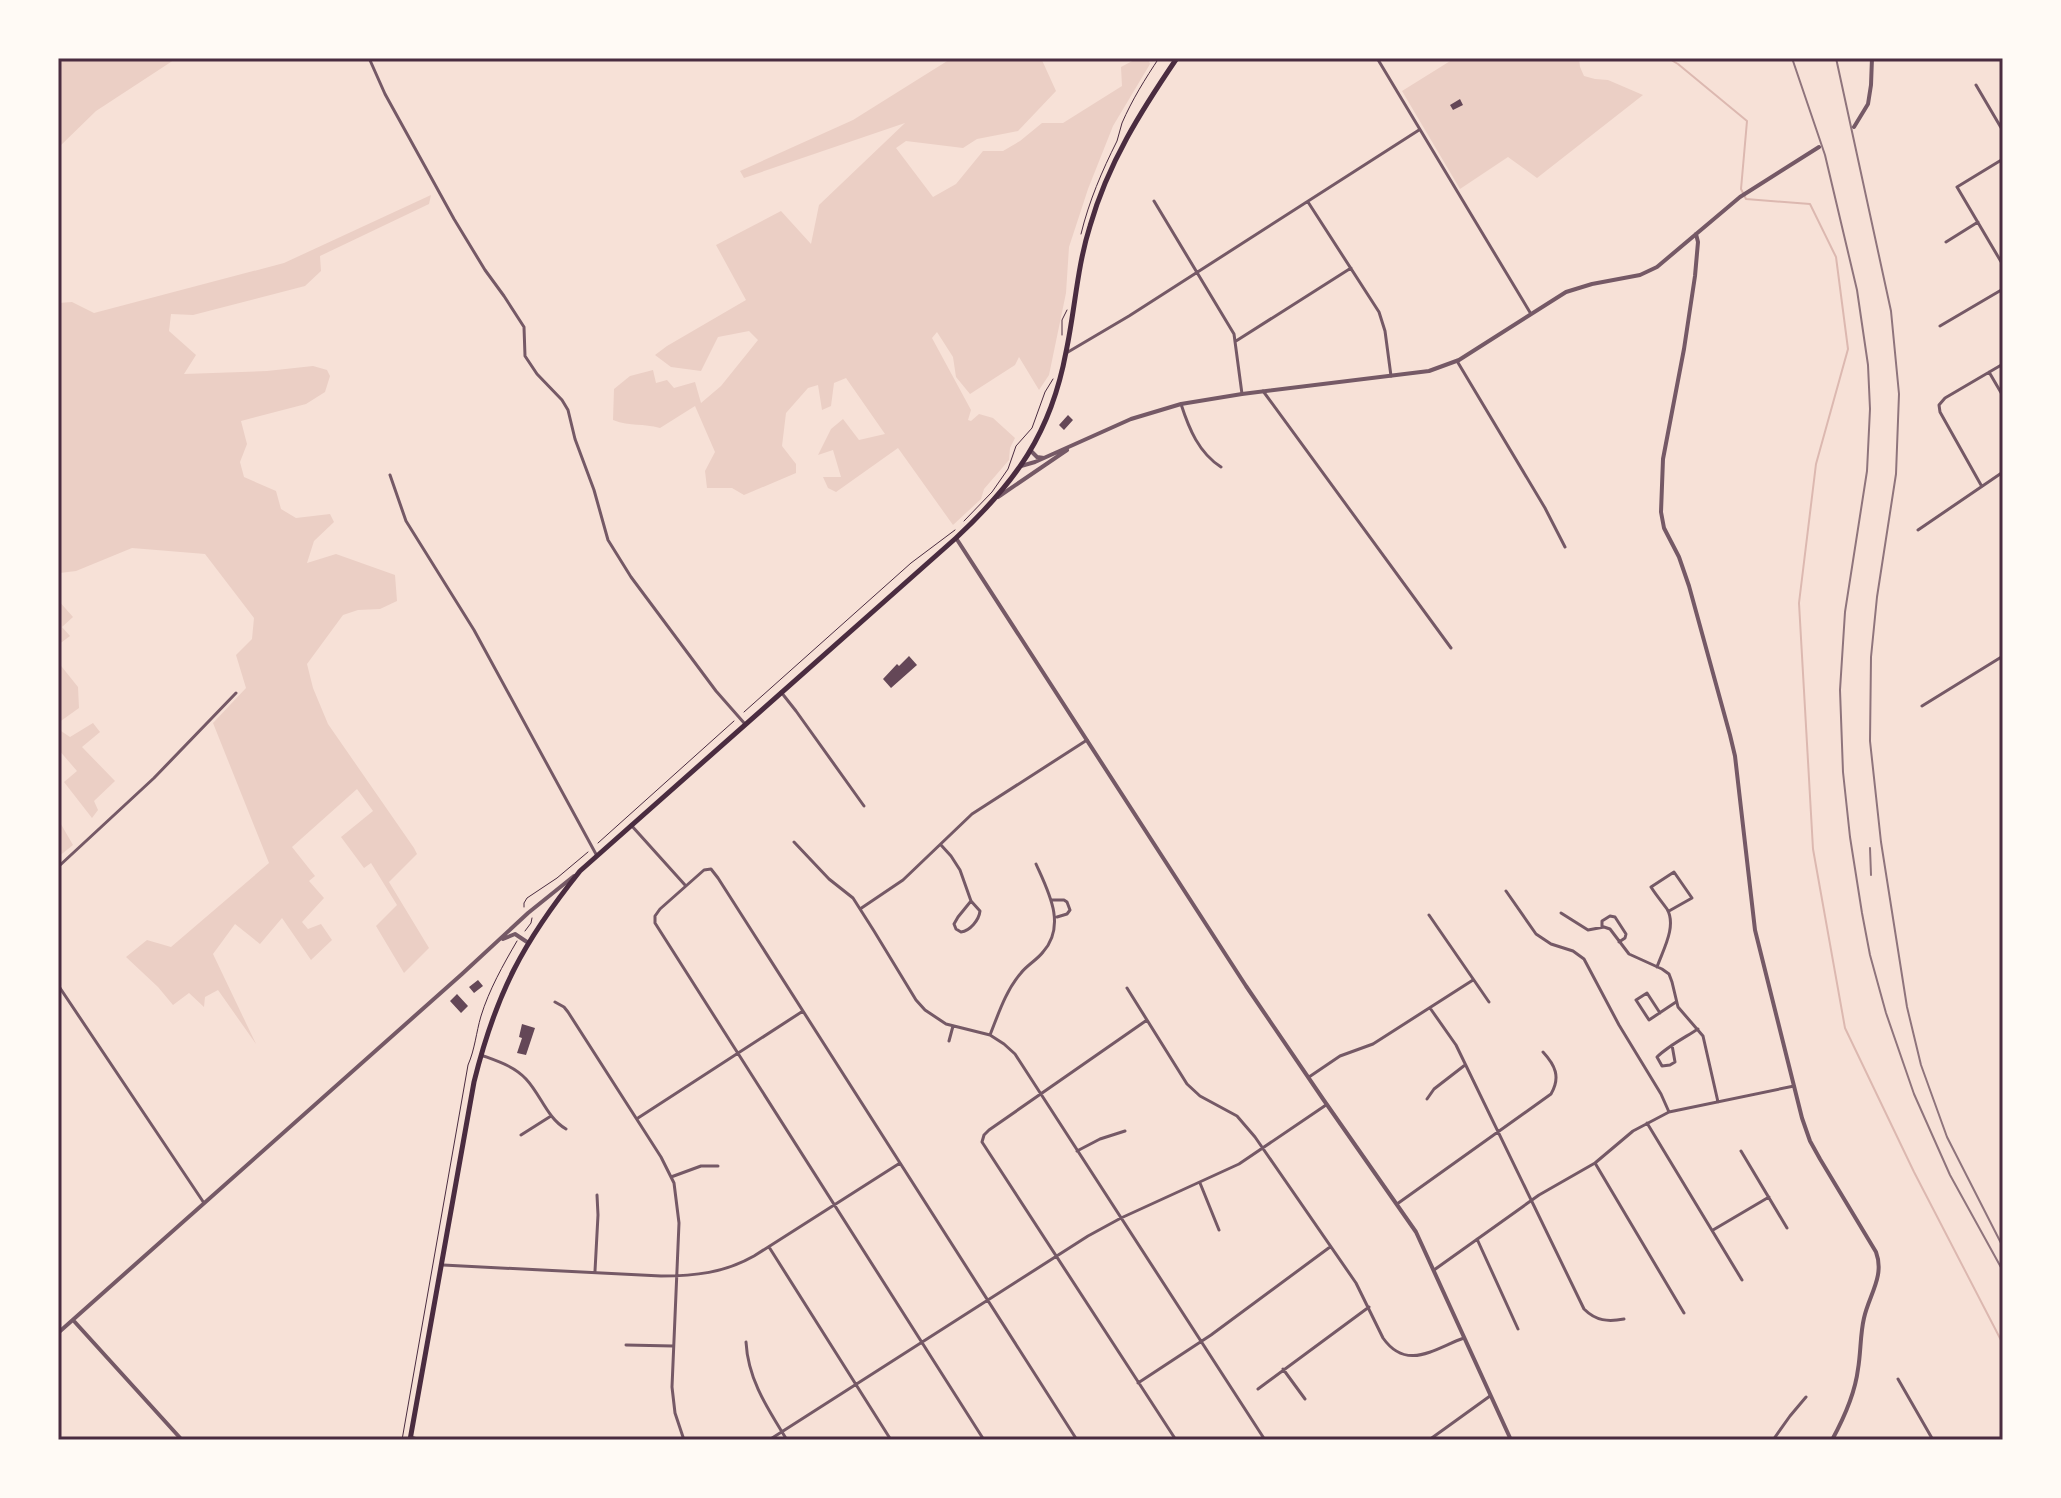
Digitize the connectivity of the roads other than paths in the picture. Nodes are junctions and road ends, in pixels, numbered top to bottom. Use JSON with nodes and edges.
{"nodes":[{"id":1,"x":369,"y":58,"type":"edge"},
{"id":2,"x":1177,"y":58,"type":"edge"},
{"id":3,"x":1377,"y":58,"type":"edge"},
{"id":4,"x":1872,"y":58,"type":"edge"},
{"id":5,"x":1976,"y":85,"type":"dead end"},
{"id":6,"x":1855,"y":124,"type":"dead end"},
{"id":7,"x":1419,"y":130,"type":"junction"},
{"id":8,"x":2003,"y":131,"type":"edge"},
{"id":9,"x":1818,"y":146,"type":"dead end"},
{"id":10,"x":2003,"y":159,"type":"edge"},
{"id":11,"x":1154,"y":201,"type":"dead end"},
{"id":12,"x":1308,"y":202,"type":"junction"},
{"id":13,"x":1978,"y":222,"type":"junction"},
{"id":14,"x":1696,"y":234,"type":"junction"},
{"id":15,"x":1946,"y":242,"type":"dead end"},
{"id":16,"x":2003,"y":265,"type":"edge"},
{"id":17,"x":1351,"y":268,"type":"junction"},
{"id":18,"x":1197,"y":273,"type":"junction"},
{"id":19,"x":2003,"y":289,"type":"edge"},
{"id":20,"x":1531,"y":314,"type":"junction"},
{"id":21,"x":1940,"y":326,"type":"dead end"},
{"id":22,"x":1236,"y":341,"type":"junction"},
{"id":23,"x":1066,"y":353,"type":"junction"},
{"id":24,"x":1457,"y":361,"type":"junction"},
{"id":25,"x":2003,"y":364,"type":"edge"},
{"id":26,"x":1989,"y":372,"type":"junction"},
{"id":27,"x":1391,"y":376,"type":"junction"},
{"id":28,"x":1263,"y":391,"type":"junction"},
{"id":29,"x":1242,"y":394,"type":"junction"},
{"id":30,"x":2003,"y":396,"type":"edge"},
{"id":31,"x":1181,"y":404,"type":"junction"},
{"id":32,"x":1073,"y":446,"type":"junction"},
{"id":33,"x":1031,"y":451,"type":"junction"},
{"id":34,"x":1047,"y":457,"type":"junction"},
{"id":35,"x":1021,"y":466,"type":"junction"},
{"id":36,"x":1221,"y":467,"type":"dead end"},
{"id":37,"x":2003,"y":472,"type":"edge"},
{"id":38,"x":390,"y":475,"type":"dead end"},
{"id":39,"x":1981,"y":485,"type":"junction"},
{"id":40,"x":996,"y":499,"type":"junction"},
{"id":41,"x":1918,"y":530,"type":"dead end"},
{"id":42,"x":956,"y":538,"type":"junction"},
{"id":43,"x":1565,"y":547,"type":"dead end"},
{"id":44,"x":1451,"y":648,"type":"dead end"},
{"id":45,"x":2003,"y":656,"type":"edge"},
{"id":46,"x":781,"y":692,"type":"junction"},
{"id":47,"x":236,"y":693,"type":"dead end"},
{"id":48,"x":1922,"y":706,"type":"dead end"},
{"id":49,"x":745,"y":724,"type":"junction"},
{"id":50,"x":1087,"y":740,"type":"junction"},
{"id":51,"x":864,"y":806,"type":"dead end"},
{"id":52,"x":631,"y":825,"type":"junction"},
{"id":53,"x":794,"y":842,"type":"dead end"},
{"id":54,"x":941,"y":845,"type":"junction"},
{"id":55,"x":597,"y":856,"type":"junction"},
{"id":56,"x":1036,"y":864,"type":"dead end"},
{"id":57,"x":58,"y":867,"type":"edge"},
{"id":58,"x":580,"y":871,"type":"junction"},
{"id":59,"x":686,"y":886,"type":"junction"},
{"id":60,"x":1506,"y":891,"type":"dead end"},
{"id":61,"x":1052,"y":900,"type":"junction"},
{"id":62,"x":971,"y":901,"type":"junction"},
{"id":63,"x":538,"y":904,"type":"junction"},
{"id":64,"x":860,"y":909,"type":"junction"},
{"id":65,"x":1669,"y":911,"type":"junction"},
{"id":66,"x":547,"y":912,"type":"junction"},
{"id":67,"x":1561,"y":913,"type":"dead end"},
{"id":68,"x":1429,"y":915,"type":"dead end"},
{"id":69,"x":1055,"y":917,"type":"junction"},
{"id":70,"x":1602,"y":928,"type":"junction"},
{"id":71,"x":497,"y":942,"type":"junction"},
{"id":72,"x":527,"y":942,"type":"junction"},
{"id":73,"x":1619,"y":942,"type":"junction"},
{"id":74,"x":1657,"y":967,"type":"junction"},
{"id":75,"x":1473,"y":980,"type":"junction"},
{"id":76,"x":58,"y":985,"type":"edge"},
{"id":77,"x":1127,"y":988,"type":"dead end"},
{"id":78,"x":555,"y":1002,"type":"dead end"},
{"id":79,"x":1489,"y":1002,"type":"dead end"},
{"id":80,"x":1676,"y":1002,"type":"junction"},
{"id":81,"x":1430,"y":1008,"type":"junction"},
{"id":82,"x":803,"y":1011,"type":"junction"},
{"id":83,"x":1660,"y":1013,"type":"junction"},
{"id":84,"x":1147,"y":1020,"type":"junction"},
{"id":85,"x":953,"y":1026,"type":"junction"},
{"id":86,"x":1698,"y":1029,"type":"junction"},
{"id":87,"x":990,"y":1035,"type":"junction"},
{"id":88,"x":949,"y":1041,"type":"dead end"},
{"id":89,"x":1672,"y":1045,"type":"junction"},
{"id":90,"x":1543,"y":1052,"type":"dead end"},
{"id":91,"x":737,"y":1054,"type":"junction"},
{"id":92,"x":481,"y":1055,"type":"junction"},
{"id":93,"x":1465,"y":1065,"type":"junction"},
{"id":94,"x":1309,"y":1077,"type":"junction"},
{"id":95,"x":1794,"y":1086,"type":"junction"},
{"id":96,"x":1040,"y":1095,"type":"junction"},
{"id":97,"x":1427,"y":1099,"type":"dead end"},
{"id":98,"x":1718,"y":1102,"type":"junction"},
{"id":99,"x":1326,"y":1105,"type":"junction"},
{"id":100,"x":1669,"y":1112,"type":"junction"},
{"id":101,"x":551,"y":1116,"type":"junction"},
{"id":102,"x":637,"y":1119,"type":"junction"},
{"id":103,"x":1647,"y":1123,"type":"junction"},
{"id":104,"x":566,"y":1129,"type":"dead end"},
{"id":105,"x":1125,"y":1131,"type":"dead end"},
{"id":106,"x":1498,"y":1133,"type":"junction"},
{"id":107,"x":521,"y":1135,"type":"dead end"},
{"id":108,"x":1263,"y":1149,"type":"junction"},
{"id":109,"x":1077,"y":1151,"type":"junction"},
{"id":110,"x":1741,"y":1151,"type":"dead end"},
{"id":111,"x":900,"y":1163,"type":"junction"},
{"id":112,"x":1595,"y":1163,"type":"junction"},
{"id":113,"x":718,"y":1166,"type":"dead end"},
{"id":114,"x":671,"y":1177,"type":"junction"},
{"id":115,"x":1200,"y":1183,"type":"junction"},
{"id":116,"x":597,"y":1195,"type":"dead end"},
{"id":117,"x":1769,"y":1197,"type":"junction"},
{"id":118,"x":1531,"y":1201,"type":"junction"},
{"id":119,"x":204,"y":1203,"type":"junction"},
{"id":120,"x":1397,"y":1204,"type":"junction"},
{"id":121,"x":834,"y":1205,"type":"junction"},
{"id":122,"x":1121,"y":1218,"type":"junction"},
{"id":123,"x":1787,"y":1228,"type":"dead end"},
{"id":124,"x":1219,"y":1230,"type":"dead end"},
{"id":125,"x":1712,"y":1231,"type":"junction"},
{"id":126,"x":1477,"y":1239,"type":"junction"},
{"id":127,"x":769,"y":1247,"type":"junction"},
{"id":128,"x":1330,"y":1247,"type":"junction"},
{"id":129,"x":1056,"y":1257,"type":"junction"},
{"id":130,"x":441,"y":1265,"type":"junction"},
{"id":131,"x":1434,"y":1270,"type":"junction"},
{"id":132,"x":595,"y":1272,"type":"junction"},
{"id":133,"x":677,"y":1276,"type":"junction"},
{"id":134,"x":1742,"y":1280,"type":"dead end"},
{"id":135,"x":988,"y":1300,"type":"junction"},
{"id":136,"x":1369,"y":1307,"type":"junction"},
{"id":137,"x":1684,"y":1313,"type":"dead end"},
{"id":138,"x":1624,"y":1319,"type":"dead end"},
{"id":139,"x":73,"y":1320,"type":"junction"},
{"id":140,"x":1518,"y":1329,"type":"dead end"},
{"id":141,"x":58,"y":1333,"type":"edge"},
{"id":142,"x":1464,"y":1338,"type":"junction"},
{"id":143,"x":1201,"y":1341,"type":"junction"},
{"id":144,"x":746,"y":1342,"type":"dead end"},
{"id":145,"x":921,"y":1342,"type":"junction"},
{"id":146,"x":626,"y":1345,"type":"dead end"},
{"id":147,"x":673,"y":1346,"type":"junction"},
{"id":148,"x":1283,"y":1369,"type":"junction"},
{"id":149,"x":1898,"y":1379,"type":"dead end"},
{"id":150,"x":1138,"y":1383,"type":"junction"},
{"id":151,"x":857,"y":1384,"type":"junction"},
{"id":152,"x":1258,"y":1389,"type":"dead end"},
{"id":153,"x":1490,"y":1396,"type":"junction"},
{"id":154,"x":1806,"y":1397,"type":"dead end"},
{"id":155,"x":1305,"y":1399,"type":"dead end"},
{"id":156,"x":782,"y":1432,"type":"junction"},
{"id":157,"x":410,"y":1438,"type":"edge"},
{"id":158,"x":182,"y":1440,"type":"edge"},
{"id":159,"x":420,"y":1440,"type":"edge"},
{"id":160,"x":684,"y":1440,"type":"edge"},
{"id":161,"x":769,"y":1440,"type":"edge"},
{"id":162,"x":787,"y":1440,"type":"edge"},
{"id":163,"x":891,"y":1440,"type":"edge"},
{"id":164,"x":984,"y":1440,"type":"edge"},
{"id":165,"x":1077,"y":1440,"type":"edge"},
{"id":166,"x":1176,"y":1440,"type":"edge"},
{"id":167,"x":1265,"y":1440,"type":"edge"},
{"id":168,"x":1429,"y":1440,"type":"edge"},
{"id":169,"x":1511,"y":1440,"type":"edge"},
{"id":170,"x":1773,"y":1440,"type":"edge"},
{"id":171,"x":1832,"y":1440,"type":"edge"},
{"id":172,"x":1933,"y":1440,"type":"edge"}],
"edges":[{"from":1,"to":49,"type":"street"},
{"from":2,"to":23,"type":"main road"},
{"from":3,"to":7,"type":"street"},
{"from":4,"to":6,"type":"street"},
{"from":5,"to":8,"type":"street"},
{"from":7,"to":12,"type":"street"},
{"from":7,"to":20,"type":"street"},
{"from":9,"to":14,"type":"street"},
{"from":10,"to":13,"type":"street"},
{"from":11,"to":18,"type":"street"},
{"from":12,"to":17,"type":"street"},
{"from":12,"to":18,"type":"street"},
{"from":13,"to":15,"type":"street"},
{"from":13,"to":16,"type":"street"},
{"from":14,"to":20,"type":"street"},
{"from":14,"to":95,"type":"street"},
{"from":17,"to":22,"type":"street"},
{"from":17,"to":27,"type":"street"},
{"from":18,"to":22,"type":"street"},
{"from":18,"to":23,"type":"street"},
{"from":19,"to":21,"type":"street"},
{"from":20,"to":24,"type":"street"},
{"from":22,"to":29,"type":"street"},
{"from":23,"to":33,"type":"main road"},
{"from":24,"to":27,"type":"street"},
{"from":24,"to":43,"type":"street"},
{"from":25,"to":26,"type":"street"},
{"from":26,"to":30,"type":"street"},
{"from":26,"to":39,"type":"street"},
{"from":27,"to":28,"type":"street"},
{"from":28,"to":29,"type":"street"},
{"from":28,"to":44,"type":"street"},
{"from":29,"to":31,"type":"street"},
{"from":31,"to":32,"type":"street"},
{"from":31,"to":36,"type":"street"},
{"from":32,"to":34,"type":"street"},
{"from":32,"to":40,"type":"street"},
{"from":33,"to":34,"type":"street"},
{"from":33,"to":35,"type":"main road"},
{"from":34,"to":35,"type":"street"},
{"from":35,"to":40,"type":"main road"},
{"from":37,"to":39,"type":"street"},
{"from":38,"to":55,"type":"street"},
{"from":39,"to":41,"type":"street"},
{"from":40,"to":42,"type":"main road"},
{"from":42,"to":46,"type":"main road"},
{"from":42,"to":50,"type":"street"},
{"from":45,"to":48,"type":"street"},
{"from":46,"to":49,"type":"main road"},
{"from":46,"to":51,"type":"street"},
{"from":47,"to":57,"type":"street"},
{"from":49,"to":52,"type":"main road"},
{"from":50,"to":54,"type":"street"},
{"from":50,"to":94,"type":"street"},
{"from":52,"to":55,"type":"main road"},
{"from":52,"to":59,"type":"street"},
{"from":53,"to":64,"type":"street"},
{"from":54,"to":62,"type":"street"},
{"from":54,"to":64,"type":"street"},
{"from":55,"to":58,"type":"main road"},
{"from":56,"to":61,"type":"street"},
{"from":58,"to":63,"type":"street"},
{"from":58,"to":66,"type":"main road"},
{"from":59,"to":82,"type":"street"},
{"from":59,"to":91,"type":"street"},
{"from":60,"to":100,"type":"street"},
{"from":61,"to":69,"type":"street"},
{"from":61,"to":69,"type":"street"},
{"from":62,"to":62,"type":"street"},
{"from":63,"to":66,"type":"street"},
{"from":63,"to":71,"type":"street"},
{"from":64,"to":85,"type":"street"},
{"from":65,"to":65,"type":"street"},
{"from":65,"to":74,"type":"street"},
{"from":66,"to":72,"type":"main road"},
{"from":67,"to":70,"type":"street"},
{"from":68,"to":75,"type":"street"},
{"from":69,"to":87,"type":"street"},
{"from":70,"to":73,"type":"street"},
{"from":70,"to":73,"type":"street"},
{"from":71,"to":72,"type":"street"},
{"from":71,"to":119,"type":"street"},
{"from":72,"to":92,"type":"main road"},
{"from":73,"to":74,"type":"street"},
{"from":74,"to":80,"type":"street"},
{"from":75,"to":79,"type":"street"},
{"from":75,"to":81,"type":"street"},
{"from":76,"to":119,"type":"street"},
{"from":77,"to":84,"type":"street"},
{"from":78,"to":102,"type":"street"},
{"from":80,"to":83,"type":"street"},
{"from":80,"to":86,"type":"street"},
{"from":81,"to":93,"type":"street"},
{"from":81,"to":94,"type":"street"},
{"from":82,"to":91,"type":"street"},
{"from":82,"to":111,"type":"street"},
{"from":83,"to":83,"type":"street"},
{"from":84,"to":96,"type":"street"},
{"from":84,"to":108,"type":"street"},
{"from":85,"to":87,"type":"street"},
{"from":85,"to":88,"type":"street"},
{"from":86,"to":89,"type":"street"},
{"from":86,"to":98,"type":"street"},
{"from":87,"to":96,"type":"street"},
{"from":89,"to":89,"type":"street"},
{"from":90,"to":106,"type":"street"},
{"from":91,"to":102,"type":"street"},
{"from":91,"to":121,"type":"street"},
{"from":92,"to":101,"type":"street"},
{"from":92,"to":130,"type":"main road"},
{"from":93,"to":97,"type":"street"},
{"from":93,"to":106,"type":"street"},
{"from":94,"to":99,"type":"street"},
{"from":95,"to":98,"type":"street"},
{"from":95,"to":171,"type":"street"},
{"from":96,"to":109,"type":"street"},
{"from":96,"to":129,"type":"street"},
{"from":98,"to":100,"type":"street"},
{"from":99,"to":108,"type":"street"},
{"from":99,"to":120,"type":"street"},
{"from":100,"to":103,"type":"street"},
{"from":101,"to":104,"type":"street"},
{"from":101,"to":107,"type":"street"},
{"from":102,"to":114,"type":"street"},
{"from":103,"to":112,"type":"street"},
{"from":103,"to":125,"type":"street"},
{"from":105,"to":109,"type":"street"},
{"from":106,"to":118,"type":"street"},
{"from":106,"to":120,"type":"street"},
{"from":108,"to":115,"type":"street"},
{"from":108,"to":128,"type":"street"},
{"from":109,"to":122,"type":"street"},
{"from":110,"to":117,"type":"street"},
{"from":111,"to":121,"type":"street"},
{"from":111,"to":135,"type":"street"},
{"from":112,"to":118,"type":"street"},
{"from":112,"to":137,"type":"street"},
{"from":113,"to":114,"type":"street"},
{"from":114,"to":133,"type":"street"},
{"from":115,"to":122,"type":"street"},
{"from":115,"to":124,"type":"street"},
{"from":116,"to":132,"type":"street"},
{"from":117,"to":123,"type":"street"},
{"from":117,"to":125,"type":"street"},
{"from":118,"to":126,"type":"street"},
{"from":118,"to":138,"type":"street"},
{"from":119,"to":139,"type":"street"},
{"from":120,"to":131,"type":"street"},
{"from":121,"to":127,"type":"street"},
{"from":121,"to":145,"type":"street"},
{"from":122,"to":129,"type":"street"},
{"from":122,"to":143,"type":"street"},
{"from":125,"to":134,"type":"street"},
{"from":126,"to":131,"type":"street"},
{"from":126,"to":140,"type":"street"},
{"from":127,"to":133,"type":"street"},
{"from":127,"to":151,"type":"street"},
{"from":128,"to":136,"type":"street"},
{"from":128,"to":143,"type":"street"},
{"from":129,"to":135,"type":"street"},
{"from":129,"to":150,"type":"street"},
{"from":130,"to":132,"type":"street"},
{"from":130,"to":157,"type":"main road"},
{"from":131,"to":142,"type":"street"},
{"from":132,"to":133,"type":"street"},
{"from":133,"to":147,"type":"street"},
{"from":135,"to":145,"type":"street"},
{"from":135,"to":165,"type":"street"},
{"from":136,"to":142,"type":"street"},
{"from":136,"to":148,"type":"street"},
{"from":139,"to":141,"type":"street"},
{"from":139,"to":158,"type":"street"},
{"from":142,"to":153,"type":"street"},
{"from":143,"to":150,"type":"street"},
{"from":143,"to":167,"type":"street"},
{"from":144,"to":156,"type":"street"},
{"from":145,"to":151,"type":"street"},
{"from":145,"to":164,"type":"street"},
{"from":146,"to":147,"type":"street"},
{"from":147,"to":160,"type":"street"},
{"from":148,"to":152,"type":"street"},
{"from":148,"to":155,"type":"street"},
{"from":149,"to":172,"type":"street"},
{"from":150,"to":166,"type":"street"},
{"from":151,"to":156,"type":"street"},
{"from":151,"to":163,"type":"street"},
{"from":153,"to":168,"type":"street"},
{"from":153,"to":169,"type":"street"},
{"from":154,"to":170,"type":"street"},
{"from":156,"to":161,"type":"street"},
{"from":156,"to":162,"type":"street"},
{"from":157,"to":159,"type":"street"}]}
